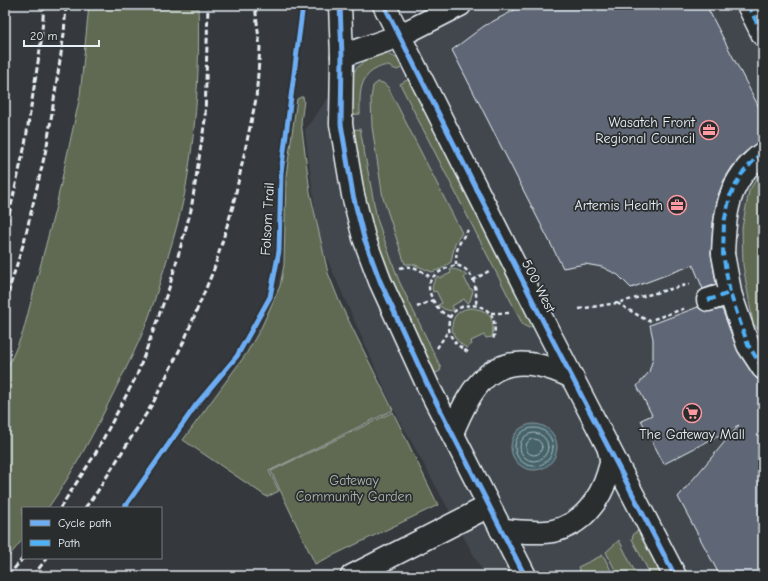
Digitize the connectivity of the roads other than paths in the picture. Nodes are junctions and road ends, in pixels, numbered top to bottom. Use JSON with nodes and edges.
{"nodes":[{"id":1,"x":340,"y":5,"type":"edge"},
{"id":2,"x":384,"y":5,"type":"edge"},
{"id":3,"x":460,"y":5,"type":"edge"},
{"id":4,"x":748,"y":5,"type":"edge"},
{"id":5,"x":763,"y":35,"type":"edge"},
{"id":6,"x":399,"y":36,"type":"junction"},
{"id":7,"x":342,"y":56,"type":"junction"},
{"id":8,"x":763,"y":153,"type":"edge"},
{"id":9,"x":729,"y":289,"type":"junction"},
{"id":10,"x":708,"y":300,"type":"road end"},
{"id":11,"x":763,"y":368,"type":"edge"},
{"id":12,"x":572,"y":377,"type":"junction"},
{"id":13,"x":452,"y":433,"type":"junction"},
{"id":14,"x":609,"y":448,"type":"junction"},
{"id":15,"x":489,"y":506,"type":"junction"},
{"id":16,"x":501,"y":530,"type":"junction"},
{"id":17,"x":352,"y":576,"type":"edge"},
{"id":18,"x":525,"y":576,"type":"edge"},
{"id":19,"x":675,"y":576,"type":"edge"}],
"edges":[{"from":1,"to":7,"type":"street"},
{"from":2,"to":6,"type":"street","name":"500 West"},
{"from":3,"to":6,"type":"street"},
{"from":4,"to":5,"type":"street"},
{"from":6,"to":7,"type":"street"},
{"from":6,"to":12,"type":"street","name":"500 West"},
{"from":7,"to":13,"type":"street"},
{"from":8,"to":9,"type":"street","bridge":true},
{"from":9,"to":10,"type":"street"},
{"from":9,"to":11,"type":"street"},
{"from":12,"to":13,"type":"street"},
{"from":12,"to":14,"type":"street","name":"500 West"},
{"from":13,"to":15,"type":"street"},
{"from":14,"to":16,"type":"street"},
{"from":14,"to":19,"type":"street","name":"500 West"},
{"from":15,"to":16,"type":"street"},
{"from":15,"to":17,"type":"street"},
{"from":16,"to":18,"type":"street"}]}
